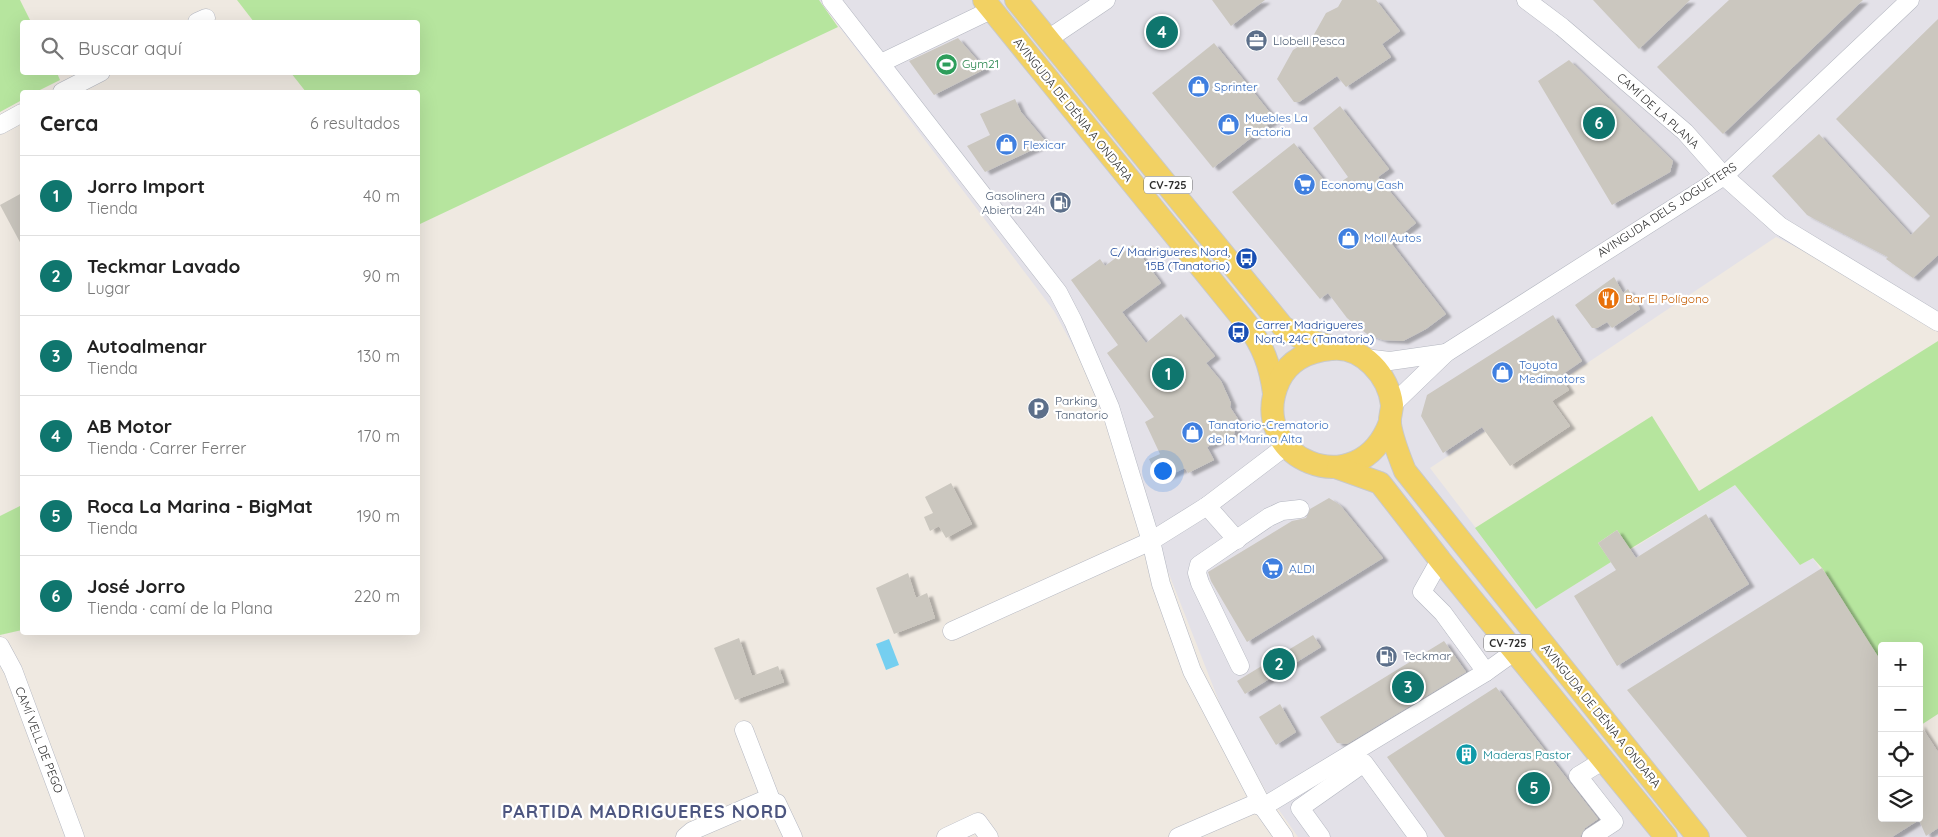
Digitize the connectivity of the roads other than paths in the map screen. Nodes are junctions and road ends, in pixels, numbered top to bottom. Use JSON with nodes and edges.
{"nodes":[{"id":1,"x":832,"y":0,"type":"edge"},
{"id":2,"x":1016,"y":0,"type":"edge"},
{"id":3,"x":1106,"y":0,"type":"edge"},
{"id":4,"x":1526,"y":0,"type":"edge"},
{"id":5,"x":1910,"y":0,"type":"edge"},
{"id":6,"x":987,"y":5,"type":"edge"},
{"id":7,"x":1048,"y":39,"type":"junction"},
{"id":8,"x":881,"y":64,"type":"junction"},
{"id":9,"x":95,"y":75,"type":"edge"},
{"id":10,"x":66,"y":90,"type":"edge"},
{"id":11,"x":20,"y":114,"type":"edge"},
{"id":12,"x":0,"y":125,"type":"edge"},
{"id":13,"x":1724,"y":176,"type":"junction"},
{"id":14,"x":1938,"y":322,"type":"edge"},
{"id":15,"x":1335,"y":348,"type":"junction"},
{"id":16,"x":1446,"y":353,"type":"junction"},
{"id":17,"x":1364,"y":358,"type":"junction"},
{"id":18,"x":1274,"y":393,"type":"junction"},
{"id":19,"x":1391,"y":414,"type":"junction"},
{"id":20,"x":1286,"y":446,"type":"junction"},
{"id":21,"x":1338,"y":468,"type":"junction"},
{"id":22,"x":1207,"y":506,"type":"junction"},
{"id":23,"x":1300,"y":509,"type":"dead end"},
{"id":24,"x":1237,"y":540,"type":"junction"},
{"id":25,"x":1150,"y":541,"type":"junction"},
{"id":26,"x":1440,"y":560,"type":"junction"},
{"id":27,"x":952,"y":631,"type":"dead end"},
{"id":28,"x":0,"y":646,"type":"edge"},
{"id":29,"x":1514,"y":652,"type":"junction"},
{"id":30,"x":1240,"y":666,"type":"dead end"},
{"id":31,"x":1486,"y":672,"type":"junction"},
{"id":32,"x":744,"y":730,"type":"dead end"},
{"id":33,"x":1604,"y":760,"type":"junction"},
{"id":34,"x":771,"y":800,"type":"junction"},
{"id":35,"x":1263,"y":807,"type":"junction"},
{"id":36,"x":74,"y":837,"type":"edge"},
{"id":37,"x":685,"y":837,"type":"edge"},
{"id":38,"x":793,"y":837,"type":"edge"},
{"id":39,"x":946,"y":837,"type":"edge"},
{"id":40,"x":989,"y":837,"type":"edge"},
{"id":41,"x":1178,"y":837,"type":"edge"},
{"id":42,"x":1284,"y":837,"type":"edge"},
{"id":43,"x":1321,"y":837,"type":"edge"},
{"id":44,"x":1418,"y":837,"type":"edge"},
{"id":45,"x":1592,"y":837,"type":"edge"},
{"id":46,"x":1666,"y":837,"type":"edge"},
{"id":47,"x":1698,"y":837,"type":"edge"}],
"edges":[{"from":1,"to":8,"type":"street"},
{"from":2,"to":7,"type":"main road","name":"AVINGUDA DE DÉNIA A ONDARA","number":"CV-725"},
{"from":3,"to":7,"type":"street"},
{"from":4,"to":13,"type":"street","name":"CAMÍ DE LA PLANA"},
{"from":5,"to":13,"type":"street","name":"AVINGUDA DELS JOGUETERS"},
{"from":6,"to":8,"type":"street"},
{"from":6,"to":18,"type":"main road","name":"AVINGUDA DE DÉNIA A ONDARA","number":"CV-725"},
{"from":7,"to":15,"type":"main road","name":"AVINGUDA DE DÉNIA A ONDARA","number":"CV-725"},
{"from":8,"to":25,"type":"street"},
{"from":9,"to":10,"type":"street"},
{"from":11,"to":12,"type":"street"},
{"from":13,"to":14,"type":"street","name":"CAMÍ DE LA PLANA"},
{"from":13,"to":16,"type":"street","name":"AVINGUDA DELS JOGUETERS"},
{"from":15,"to":17,"type":"main road","number":"CV-725"},
{"from":15,"to":18,"type":"main road","number":"CV-725"},
{"from":16,"to":17,"type":"street","name":"AVINGUDA DELS JOGUETERS"},
{"from":16,"to":19,"type":"street","name":"AVINGUDA DELS JOGUETERS"},
{"from":17,"to":19,"type":"main road","number":"CV-725"},
{"from":18,"to":20,"type":"main road","number":"CV-725"},
{"from":19,"to":21,"type":"main road","number":"CV-725"},
{"from":19,"to":47,"type":"main road","name":"AVINGUDA DE DÉNIA A ONDARA","number":"CV-725"},
{"from":20,"to":21,"type":"main road","number":"CV-725"},
{"from":20,"to":22,"type":"street"},
{"from":21,"to":26,"type":"main road","name":"AVINGUDA DE DÉNIA A ONDARA","number":"CV-725"},
{"from":22,"to":24,"type":"street"},
{"from":22,"to":25,"type":"street"},
{"from":23,"to":24,"type":"street"},
{"from":24,"to":30,"type":"street"},
{"from":25,"to":27,"type":"street"},
{"from":25,"to":35,"type":"street"},
{"from":26,"to":29,"type":"main road","name":"AVINGUDA DE DÉNIA A ONDARA","number":"CV-725"},
{"from":26,"to":31,"type":"street"},
{"from":28,"to":36,"type":"street","name":"CAMÍ VELL DE PEGO"},
{"from":29,"to":31,"type":"street"},
{"from":29,"to":33,"type":"main road","name":"AVINGUDA DE DÉNIA A ONDARA","number":"CV-725"},
{"from":31,"to":35,"type":"street"},
{"from":32,"to":34,"type":"street"},
{"from":33,"to":45,"type":"street"},
{"from":33,"to":46,"type":"main road","name":"AVINGUDA DE DÉNIA A ONDARA","number":"CV-725"},
{"from":34,"to":37,"type":"street"},
{"from":34,"to":38,"type":"street"},
{"from":35,"to":41,"type":"street"},
{"from":35,"to":42,"type":"street"},
{"from":39,"to":40,"type":"street"},
{"from":43,"to":44,"type":"street"}]}
